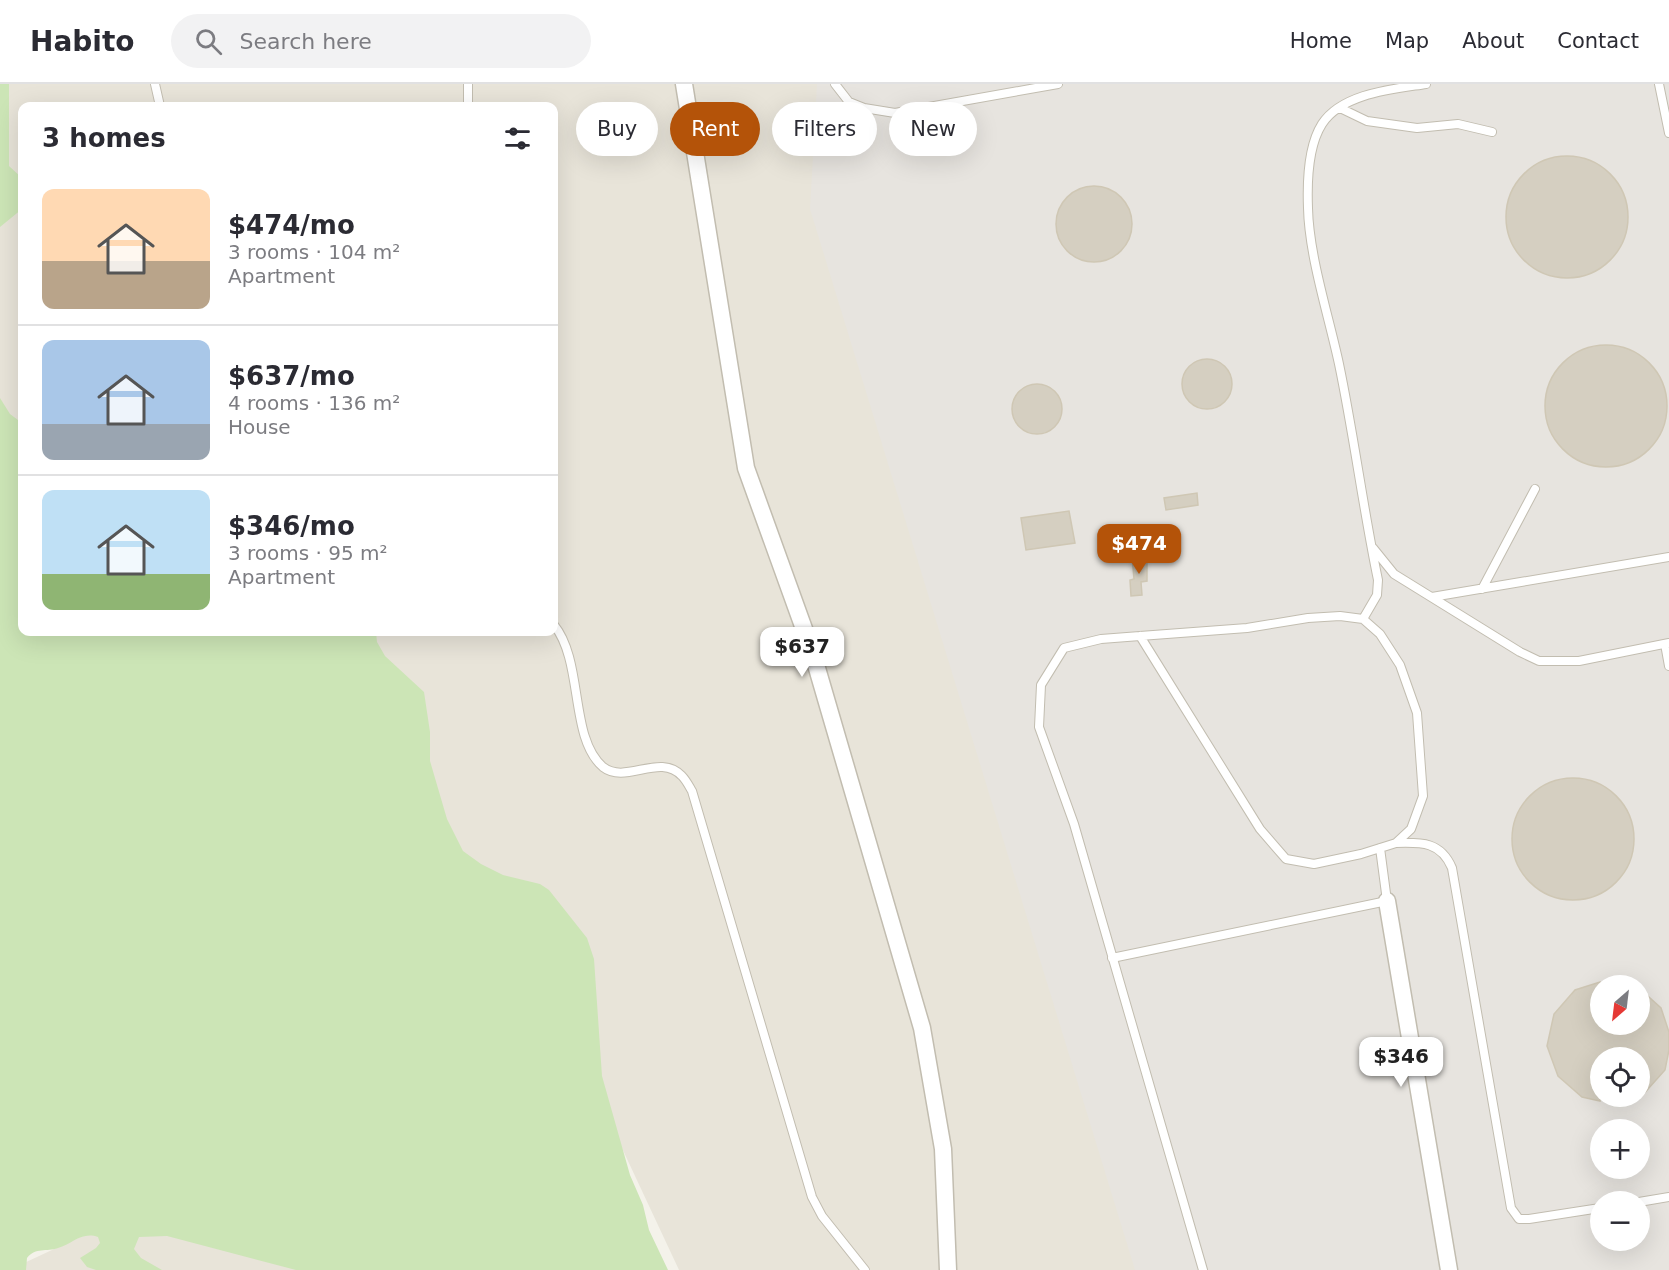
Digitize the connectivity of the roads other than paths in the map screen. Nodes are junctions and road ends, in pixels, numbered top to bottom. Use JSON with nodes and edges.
{"nodes":[{"id":1,"x":155,"y":84,"type":"edge"},
{"id":2,"x":468,"y":84,"type":"edge"},
{"id":3,"x":684,"y":84,"type":"edge"},
{"id":4,"x":835,"y":84,"type":"edge"},
{"id":5,"x":1058,"y":84,"type":"edge"},
{"id":6,"x":1426,"y":84,"type":"edge"},
{"id":7,"x":1659,"y":84,"type":"edge"},
{"id":8,"x":159,"y":102,"type":"edge"},
{"id":9,"x":468,"y":102,"type":"edge"},
{"id":10,"x":1340,"y":108,"type":"junction"},
{"id":11,"x":1492,"y":132,"type":"dead end"},
{"id":12,"x":1669,"y":133,"type":"edge"},
{"id":13,"x":1535,"y":489,"type":"dead end"},
{"id":14,"x":1371,"y":545,"type":"junction"},
{"id":15,"x":1669,"y":557,"type":"edge"},
{"id":16,"x":1482,"y":589,"type":"junction"},
{"id":17,"x":1432,"y":597,"type":"junction"},
{"id":18,"x":1363,"y":619,"type":"junction"},
{"id":19,"x":558,"y":633,"type":"edge"},
{"id":20,"x":1140,"y":636,"type":"junction"},
{"id":21,"x":1667,"y":644,"type":"edge"},
{"id":22,"x":1669,"y":666,"type":"edge"},
{"id":23,"x":1396,"y":843,"type":"junction"},
{"id":24,"x":1380,"y":848,"type":"junction"},
{"id":25,"x":1387,"y":901,"type":"junction"},
{"id":26,"x":1112,"y":958,"type":"junction"},
{"id":27,"x":1669,"y":1197,"type":"edge"},
{"id":28,"x":1650,"y":1200,"type":"edge"},
{"id":29,"x":1590,"y":1210,"type":"edge"},
{"id":30,"x":865,"y":1270,"type":"edge"},
{"id":31,"x":948,"y":1270,"type":"edge"},
{"id":32,"x":1203,"y":1270,"type":"edge"},
{"id":33,"x":1449,"y":1270,"type":"edge"}],
"edges":[{"from":1,"to":8,"type":"lane"},
{"from":2,"to":9,"type":"lane"},
{"from":3,"to":31,"type":"street"},
{"from":4,"to":5,"type":"lane"},
{"from":6,"to":10,"type":"lane"},
{"from":7,"to":12,"type":"lane"},
{"from":10,"to":11,"type":"lane"},
{"from":10,"to":14,"type":"lane"},
{"from":13,"to":16,"type":"lane"},
{"from":14,"to":17,"type":"lane"},
{"from":14,"to":18,"type":"lane"},
{"from":15,"to":16,"type":"lane"},
{"from":16,"to":17,"type":"lane"},
{"from":17,"to":21,"type":"lane"},
{"from":18,"to":20,"type":"lane"},
{"from":18,"to":23,"type":"lane"},
{"from":19,"to":30,"type":"lane"},
{"from":20,"to":24,"type":"lane"},
{"from":20,"to":26,"type":"lane"},
{"from":21,"to":22,"type":"lane"},
{"from":23,"to":24,"type":"lane"},
{"from":23,"to":29,"type":"lane"},
{"from":24,"to":25,"type":"lane"},
{"from":25,"to":26,"type":"lane"},
{"from":25,"to":33,"type":"street"},
{"from":26,"to":32,"type":"lane"},
{"from":27,"to":28,"type":"lane"}]}
